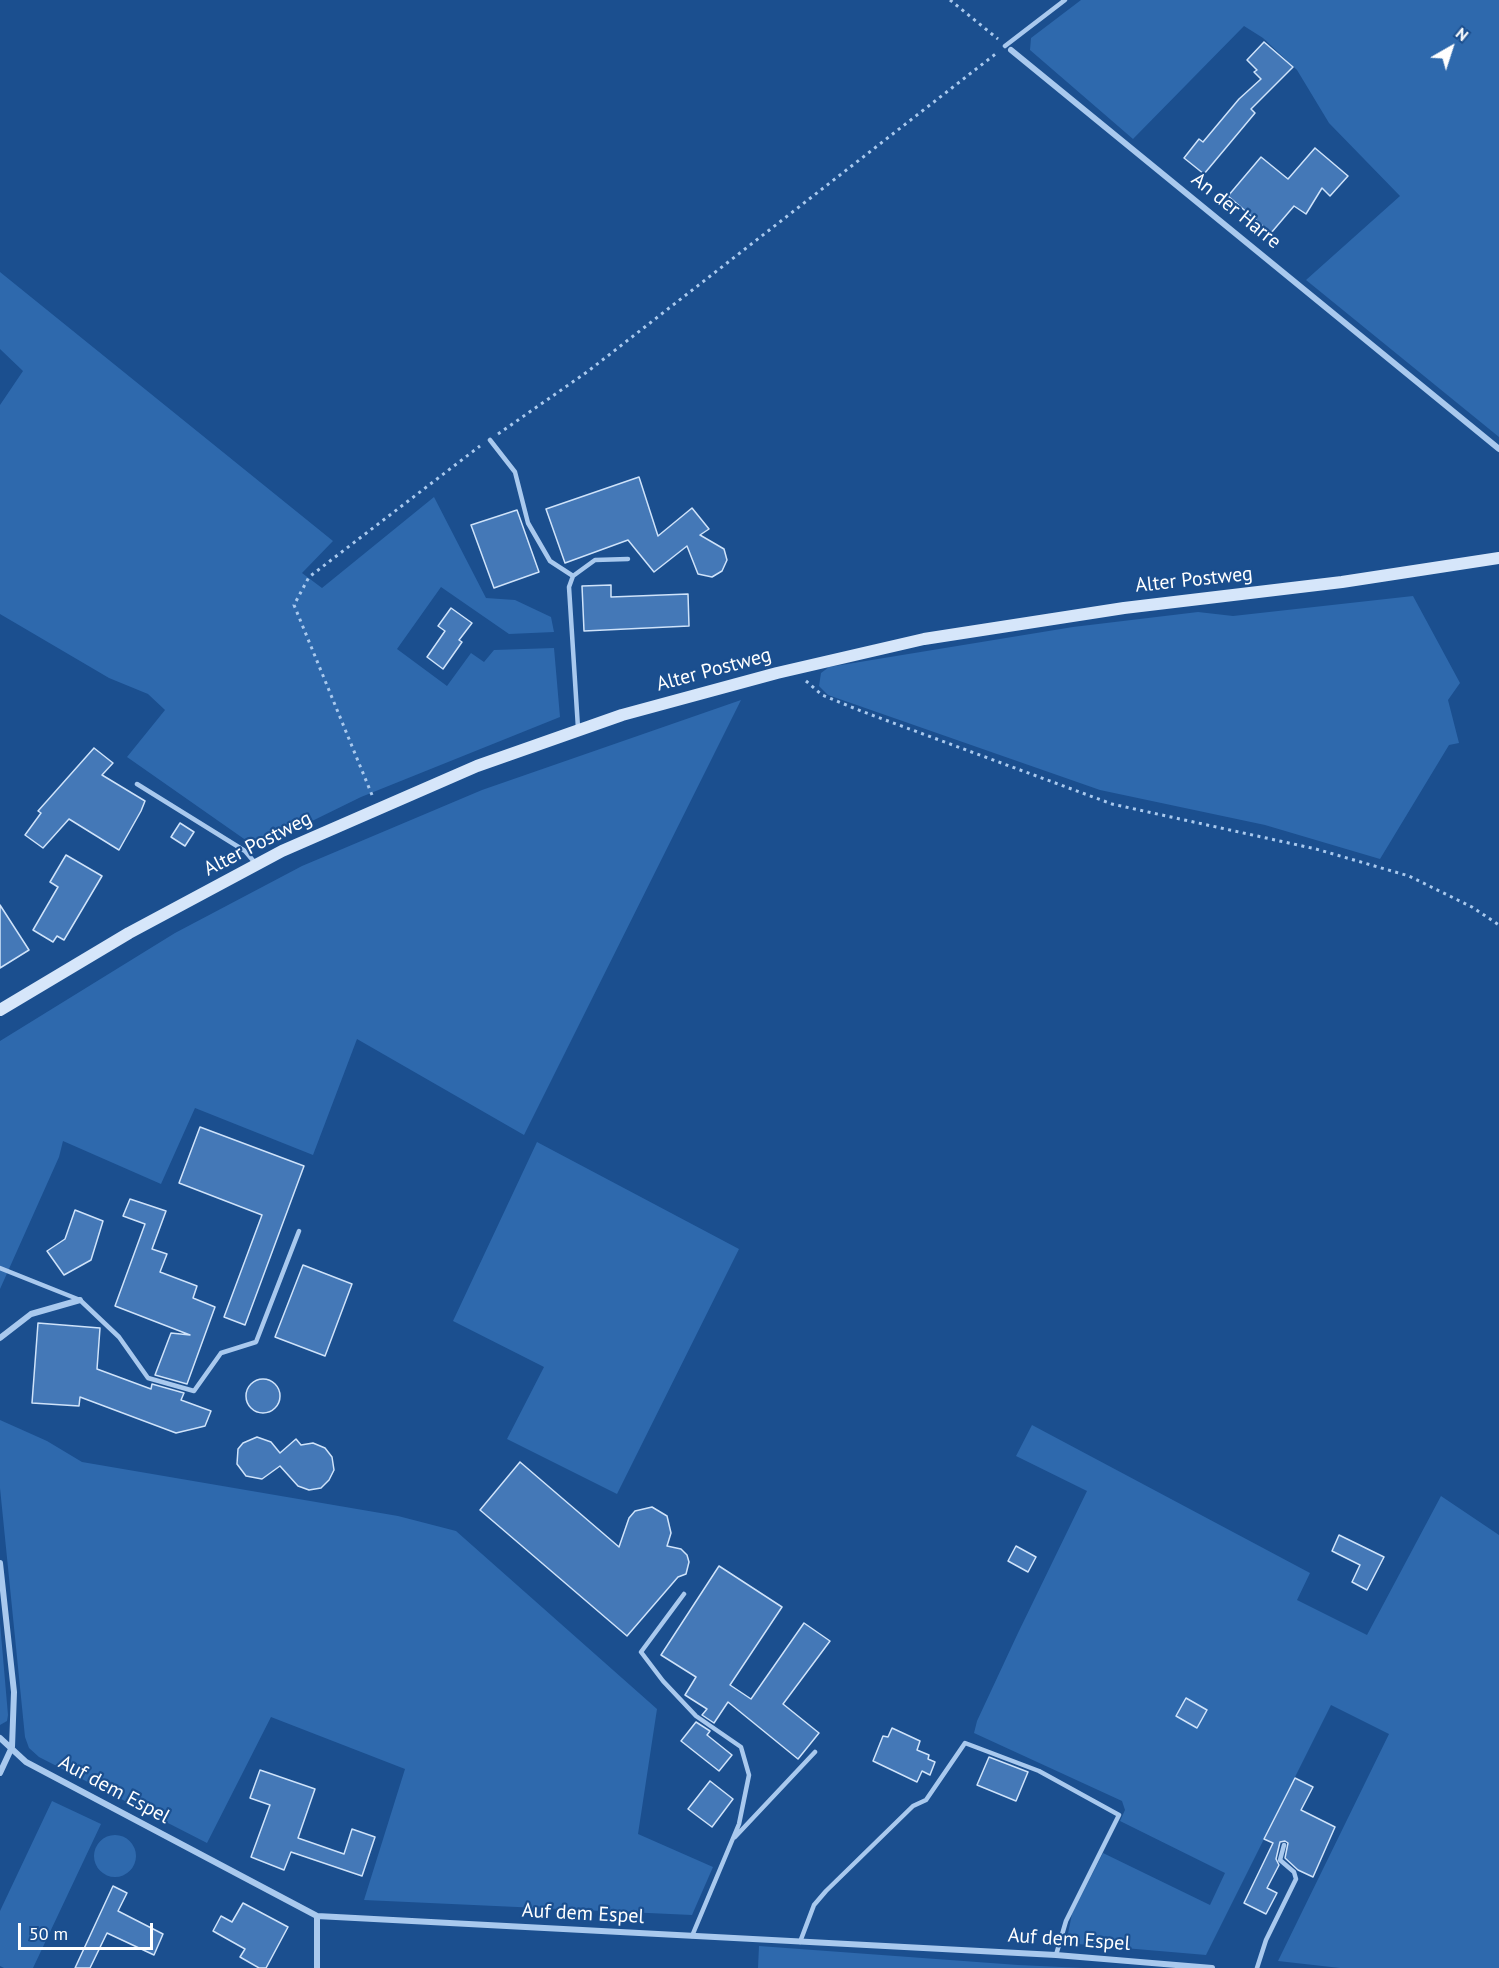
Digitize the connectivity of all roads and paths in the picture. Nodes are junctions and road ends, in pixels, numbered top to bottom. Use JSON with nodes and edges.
{"nodes":[{"id":1,"x":950,"y":0,"type":"edge"},
{"id":2,"x":1065,"y":0,"type":"edge"},
{"id":3,"x":1008,"y":48,"type":"junction"},
{"id":4,"x":490,"y":440,"type":"junction"},
{"id":5,"x":1499,"y":449,"type":"edge"},
{"id":6,"x":1499,"y":558,"type":"edge"},
{"id":7,"x":628,"y":559,"type":"dead end"},
{"id":8,"x":573,"y":576,"type":"junction"},
{"id":9,"x":795,"y":669,"type":"junction"},
{"id":10,"x":578,"y":730,"type":"junction"},
{"id":11,"x":137,"y":784,"type":"dead end"},
{"id":12,"x":377,"y":808,"type":"junction"},
{"id":13,"x":257,"y":865,"type":"junction"},
{"id":14,"x":1499,"y":925,"type":"edge"},
{"id":15,"x":0,"y":1010,"type":"edge"},
{"id":16,"x":298,"y":1231,"type":"dead end"},
{"id":17,"x":0,"y":1268,"type":"edge"},
{"id":18,"x":80,"y":1300,"type":"junction"},
{"id":19,"x":0,"y":1338,"type":"edge"},
{"id":20,"x":0,"y":1563,"type":"edge"},
{"id":21,"x":684,"y":1594,"type":"dead end"},
{"id":22,"x":0,"y":1738,"type":"edge"},
{"id":23,"x":12,"y":1746,"type":"junction"},
{"id":24,"x":815,"y":1752,"type":"dead end"},
{"id":25,"x":0,"y":1773,"type":"edge"},
{"id":26,"x":733,"y":1839,"type":"junction"},
{"id":27,"x":1284,"y":1845,"type":"dead end"},
{"id":28,"x":317,"y":1916,"type":"junction"},
{"id":29,"x":692,"y":1936,"type":"junction"},
{"id":30,"x":800,"y":1942,"type":"junction"},
{"id":31,"x":1056,"y":1955,"type":"junction"},
{"id":32,"x":317,"y":1968,"type":"edge"},
{"id":33,"x":1212,"y":1968,"type":"edge"},
{"id":34,"x":1257,"y":1968,"type":"edge"}],
"edges":[{"from":1,"to":3,"type":"path"},
{"from":2,"to":3,"type":"lane"},
{"from":3,"to":4,"type":"path"},
{"from":3,"to":5,"type":"street","name":"An der Harre"},
{"from":4,"to":8,"type":"lane"},
{"from":4,"to":12,"type":"path"},
{"from":6,"to":9,"type":"main road","name":"Alter Postweg"},
{"from":7,"to":8,"type":"lane"},
{"from":8,"to":10,"type":"lane"},
{"from":9,"to":10,"type":"main road","name":"Alter Postweg"},
{"from":9,"to":14,"type":"path"},
{"from":10,"to":12,"type":"main road","name":"Alter Postweg"},
{"from":11,"to":13,"type":"lane"},
{"from":12,"to":13,"type":"main road","name":"Alter Postweg"},
{"from":13,"to":15,"type":"main road","name":"Alter Postweg"},
{"from":16,"to":18,"type":"lane"},
{"from":17,"to":18,"type":"lane"},
{"from":18,"to":19,"type":"street"},
{"from":20,"to":23,"type":"street"},
{"from":21,"to":26,"type":"lane"},
{"from":22,"to":23,"type":"street","name":"Auf dem Espel"},
{"from":23,"to":25,"type":"street"},
{"from":23,"to":28,"type":"street","name":"Auf dem Espel"},
{"from":24,"to":26,"type":"lane"},
{"from":26,"to":29,"type":"lane"},
{"from":27,"to":34,"type":"lane"},
{"from":28,"to":29,"type":"street","name":"Auf dem Espel"},
{"from":28,"to":32,"type":"street"},
{"from":29,"to":30,"type":"street","name":"Auf dem Espel"},
{"from":30,"to":31,"type":"street","name":"Auf dem Espel"},
{"from":30,"to":31,"type":"lane"},
{"from":31,"to":33,"type":"street","name":"Auf dem Espel"}]}
